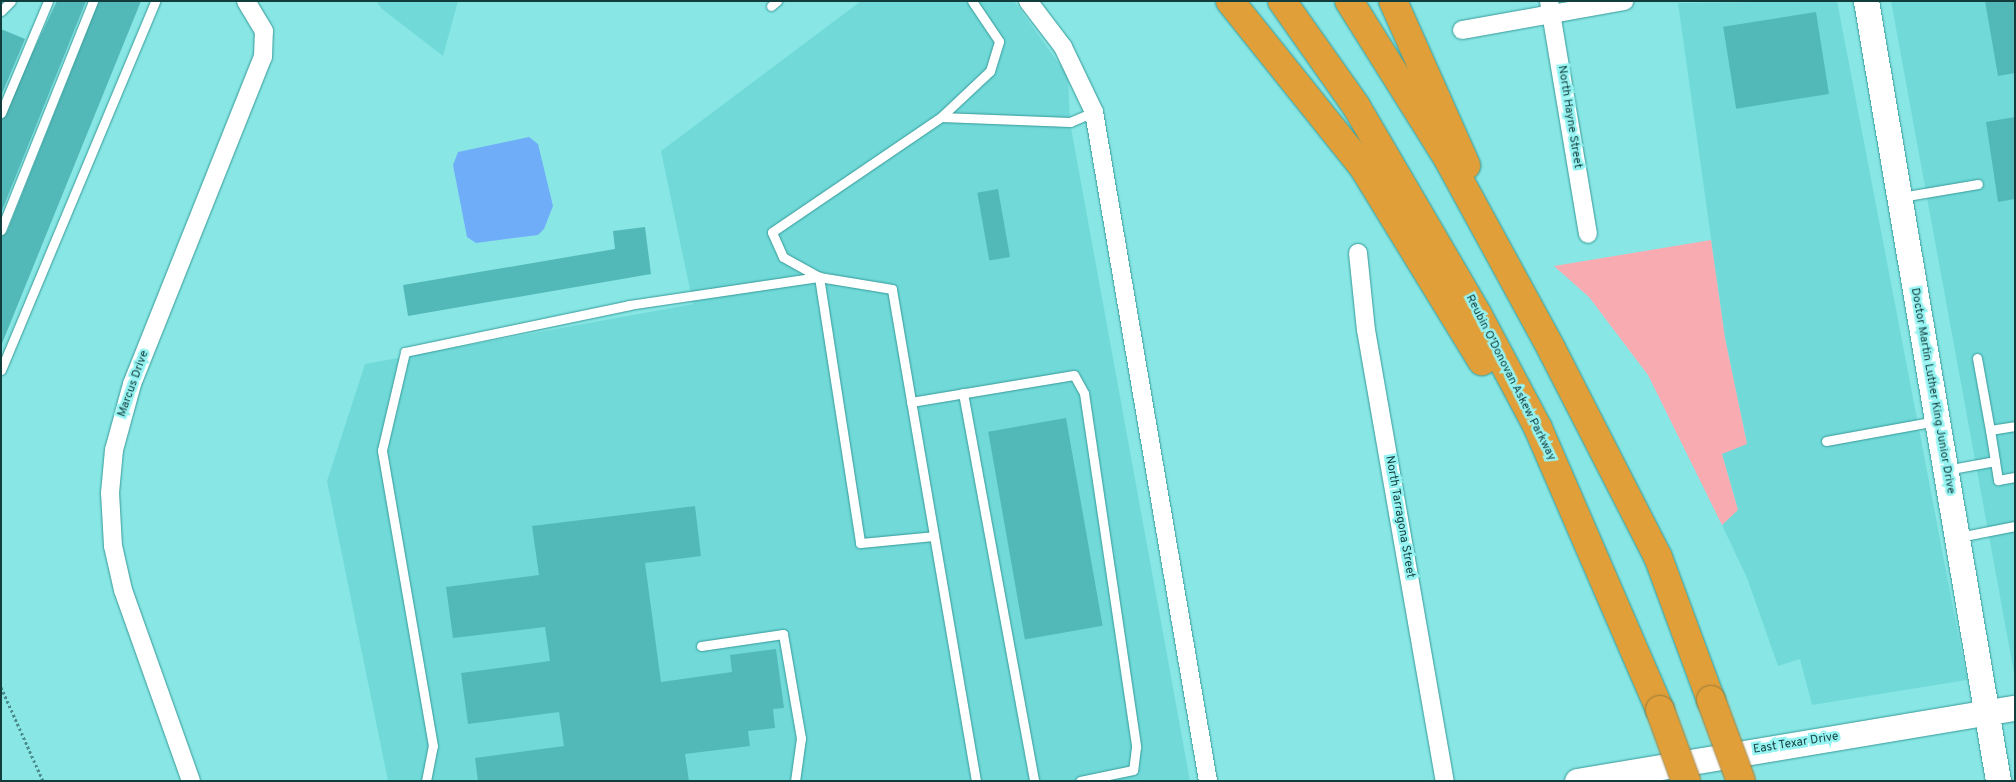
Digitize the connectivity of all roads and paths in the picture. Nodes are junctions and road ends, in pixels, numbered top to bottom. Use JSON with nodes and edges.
{"nodes":[{"id":1,"x":12,"y":1,"type":"edge"},
{"id":2,"x":48,"y":1,"type":"edge"},
{"id":3,"x":93,"y":1,"type":"edge"},
{"id":4,"x":155,"y":1,"type":"edge"},
{"id":5,"x":246,"y":1,"type":"edge"},
{"id":6,"x":972,"y":1,"type":"edge"},
{"id":7,"x":1028,"y":1,"type":"edge"},
{"id":8,"x":1230,"y":1,"type":"edge"},
{"id":9,"x":1282,"y":1,"type":"edge"},
{"id":10,"x":1350,"y":1,"type":"edge"},
{"id":11,"x":1393,"y":1,"type":"edge"},
{"id":12,"x":1624,"y":1,"type":"edge"},
{"id":13,"x":1866,"y":1,"type":"edge"},
{"id":14,"x":1550,"y":7,"type":"edge"},
{"id":15,"x":1,"y":11,"type":"edge"},
{"id":16,"x":1462,"y":30,"type":"dead end"},
{"id":17,"x":1094,"y":112,"type":"junction"},
{"id":18,"x":1,"y":113,"type":"edge"},
{"id":19,"x":941,"y":117,"type":"junction"},
{"id":20,"x":1978,"y":184,"type":"dead end"},
{"id":21,"x":1899,"y":197,"type":"junction"},
{"id":22,"x":1474,"y":208,"type":"junction"},
{"id":23,"x":1,"y":230,"type":"edge"},
{"id":24,"x":1588,"y":234,"type":"dead end"},
{"id":25,"x":1358,"y":253,"type":"dead end"},
{"id":26,"x":819,"y":277,"type":"junction"},
{"id":27,"x":1977,"y":358,"type":"dead end"},
{"id":28,"x":1,"y":370,"type":"edge"},
{"id":29,"x":963,"y":393,"type":"junction"},
{"id":30,"x":912,"y":402,"type":"junction"},
{"id":31,"x":1937,"y":421,"type":"junction"},
{"id":32,"x":2015,"y":426,"type":"edge"},
{"id":33,"x":1990,"y":430,"type":"junction"},
{"id":34,"x":1826,"y":441,"type":"dead end"},
{"id":35,"x":1995,"y":461,"type":"junction"},
{"id":36,"x":1945,"y":471,"type":"junction"},
{"id":37,"x":2015,"y":477,"type":"edge"},
{"id":38,"x":2015,"y":526,"type":"edge"},
{"id":39,"x":934,"y":536,"type":"junction"},
{"id":40,"x":1956,"y":537,"type":"junction"},
{"id":41,"x":1589,"y":543,"type":"junction"},
{"id":42,"x":701,"y":646,"type":"dead end"},
{"id":43,"x":1,"y":687,"type":"edge"},
{"id":44,"x":2015,"y":708,"type":"edge"},
{"id":45,"x":1986,"y":712,"type":"junction"},
{"id":46,"x":43,"y":781,"type":"edge"},
{"id":47,"x":191,"y":781,"type":"edge"},
{"id":48,"x":426,"y":781,"type":"edge"},
{"id":49,"x":795,"y":781,"type":"edge"},
{"id":50,"x":976,"y":781,"type":"edge"},
{"id":51,"x":1034,"y":781,"type":"edge"},
{"id":52,"x":1080,"y":781,"type":"edge"},
{"id":53,"x":1208,"y":781,"type":"edge"},
{"id":54,"x":1446,"y":781,"type":"edge"},
{"id":55,"x":1577,"y":781,"type":"edge"},
{"id":56,"x":1686,"y":781,"type":"edge"},
{"id":57,"x":1741,"y":781,"type":"edge"},
{"id":58,"x":1998,"y":781,"type":"edge"}],
"edges":[{"from":1,"to":15,"type":"lane"},
{"from":2,"to":18,"type":"lane"},
{"from":3,"to":23,"type":"lane"},
{"from":4,"to":28,"type":"lane"},
{"from":5,"to":47,"type":"street","name":"Marcus Drive"},
{"from":6,"to":19,"type":"lane"},
{"from":7,"to":17,"type":"street"},
{"from":8,"to":41,"type":"highway"},
{"from":9,"to":41,"type":"highway","name":"Reubin O'Donovan Askew Parkway"},
{"from":10,"to":22,"type":"highway"},
{"from":11,"to":22,"type":"highway"},
{"from":12,"to":14,"type":"street"},
{"from":13,"to":21,"type":"main road","name":"Doctor Martin Luther King Junior Drive"},
{"from":14,"to":16,"type":"street"},
{"from":14,"to":24,"type":"street","name":"North Hayne Street"},
{"from":17,"to":19,"type":"lane"},
{"from":17,"to":53,"type":"street"},
{"from":19,"to":26,"type":"lane"},
{"from":20,"to":21,"type":"lane"},
{"from":21,"to":31,"type":"main road","name":"Doctor Martin Luther King Junior Drive"},
{"from":22,"to":57,"type":"highway","bridge":true},
{"from":25,"to":54,"type":"street","name":"North Tarragona Street"},
{"from":26,"to":30,"type":"lane"},
{"from":26,"to":39,"type":"lane"},
{"from":26,"to":48,"type":"lane"},
{"from":27,"to":33,"type":"lane"},
{"from":29,"to":30,"type":"lane"},
{"from":29,"to":51,"type":"lane"},
{"from":29,"to":52,"type":"lane"},
{"from":30,"to":39,"type":"lane"},
{"from":31,"to":34,"type":"lane"},
{"from":31,"to":36,"type":"main road","name":"Doctor Martin Luther King Junior Drive"},
{"from":32,"to":33,"type":"lane"},
{"from":33,"to":35,"type":"lane"},
{"from":35,"to":36,"type":"lane"},
{"from":35,"to":37,"type":"lane"},
{"from":36,"to":40,"type":"main road","name":"Doctor Martin Luther King Junior Drive"},
{"from":38,"to":40,"type":"lane"},
{"from":39,"to":50,"type":"lane"},
{"from":40,"to":45,"type":"main road","name":"Doctor Martin Luther King Junior Drive"},
{"from":41,"to":56,"type":"highway","name":"Reubin O'Donovan Askew Parkway","bridge":true},
{"from":42,"to":49,"type":"lane"},
{"from":43,"to":46,"type":"path"},
{"from":44,"to":45,"type":"main road","name":"East Texar Drive"},
{"from":45,"to":55,"type":"main road","name":"East Texar Drive"},
{"from":45,"to":58,"type":"main road","name":"Doctor Martin Luther King Junior Drive"}]}
